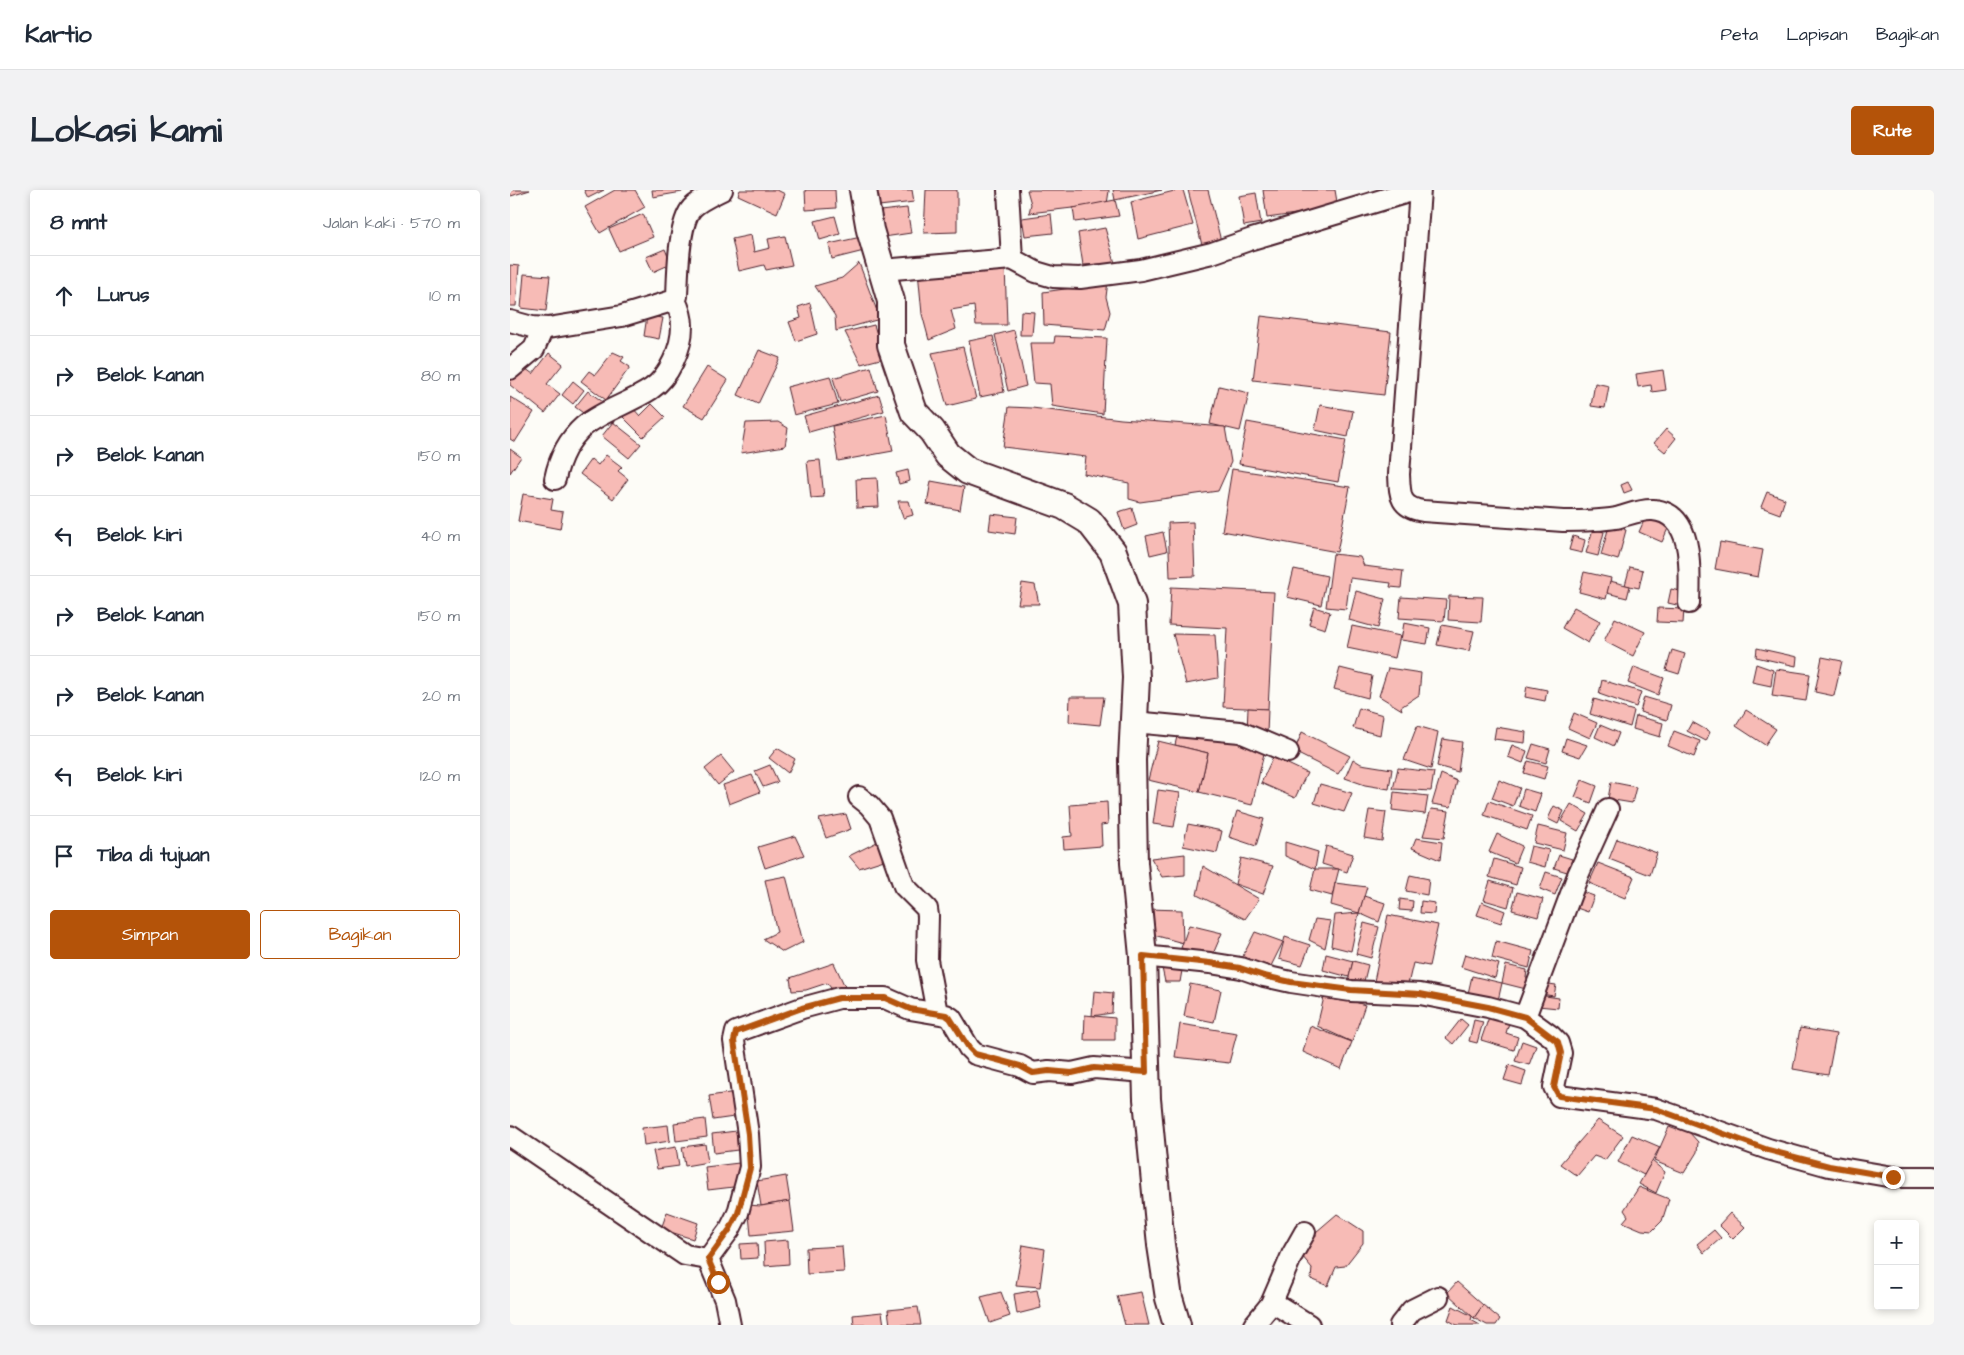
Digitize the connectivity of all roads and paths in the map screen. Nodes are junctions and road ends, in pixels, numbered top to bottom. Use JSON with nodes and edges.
{"nodes":[{"id":1,"x":722,"y":190,"type":"edge"},
{"id":2,"x":863,"y":190,"type":"edge"},
{"id":3,"x":1008,"y":190,"type":"edge"},
{"id":4,"x":1414,"y":190,"type":"edge"},
{"id":5,"x":1420,"y":190,"type":"edge"},
{"id":6,"x":1012,"y":259,"type":"junction"},
{"id":7,"x":882,"y":270,"type":"junction"},
{"id":8,"x":675,"y":300,"type":"junction"},
{"id":9,"x":510,"y":321,"type":"edge"},
{"id":10,"x":543,"y":328,"type":"junction"},
{"id":11,"x":510,"y":369,"type":"edge"},
{"id":12,"x":554,"y":479,"type":"dead end"},
{"id":13,"x":1689,"y":603,"type":"dead end"},
{"id":14,"x":1134,"y":722,"type":"junction"},
{"id":15,"x":1288,"y":752,"type":"dead end"},
{"id":16,"x":860,"y":798,"type":"dead end"},
{"id":17,"x":1608,"y":809,"type":"dead end"},
{"id":18,"x":1143,"y":956,"type":"junction"},
{"id":19,"x":937,"y":1013,"type":"junction"},
{"id":20,"x":1525,"y":1017,"type":"junction"},
{"id":21,"x":1146,"y":1072,"type":"junction"},
{"id":22,"x":510,"y":1136,"type":"edge"},
{"id":23,"x":1934,"y":1177,"type":"edge"},
{"id":24,"x":1305,"y":1232,"type":"dead end"},
{"id":25,"x":708,"y":1259,"type":"junction"},
{"id":26,"x":1438,"y":1297,"type":"dead end"},
{"id":27,"x":1272,"y":1302,"type":"junction"},
{"id":28,"x":730,"y":1325,"type":"edge"},
{"id":29,"x":1177,"y":1325,"type":"edge"},
{"id":30,"x":1254,"y":1325,"type":"edge"},
{"id":31,"x":1310,"y":1325,"type":"edge"},
{"id":32,"x":1400,"y":1325,"type":"edge"}],
"edges":[{"from":1,"to":8,"type":"street"},
{"from":2,"to":7,"type":"main road"},
{"from":3,"to":6,"type":"street"},
{"from":4,"to":6,"type":"street"},
{"from":5,"to":13,"type":"street"},
{"from":6,"to":7,"type":"street"},
{"from":7,"to":14,"type":"main road"},
{"from":8,"to":10,"type":"street"},
{"from":8,"to":12,"type":"street"},
{"from":9,"to":10,"type":"street"},
{"from":10,"to":11,"type":"street"},
{"from":14,"to":15,"type":"street"},
{"from":14,"to":18,"type":"main road"},
{"from":16,"to":19,"type":"street"},
{"from":17,"to":20,"type":"street"},
{"from":18,"to":20,"type":"street"},
{"from":18,"to":21,"type":"main road"},
{"from":19,"to":21,"type":"street"},
{"from":19,"to":25,"type":"street"},
{"from":20,"to":23,"type":"street"},
{"from":21,"to":29,"type":"main road"},
{"from":22,"to":25,"type":"street"},
{"from":24,"to":27,"type":"street"},
{"from":25,"to":28,"type":"street"},
{"from":26,"to":32,"type":"street"},
{"from":27,"to":30,"type":"street"},
{"from":27,"to":31,"type":"street"}]}
